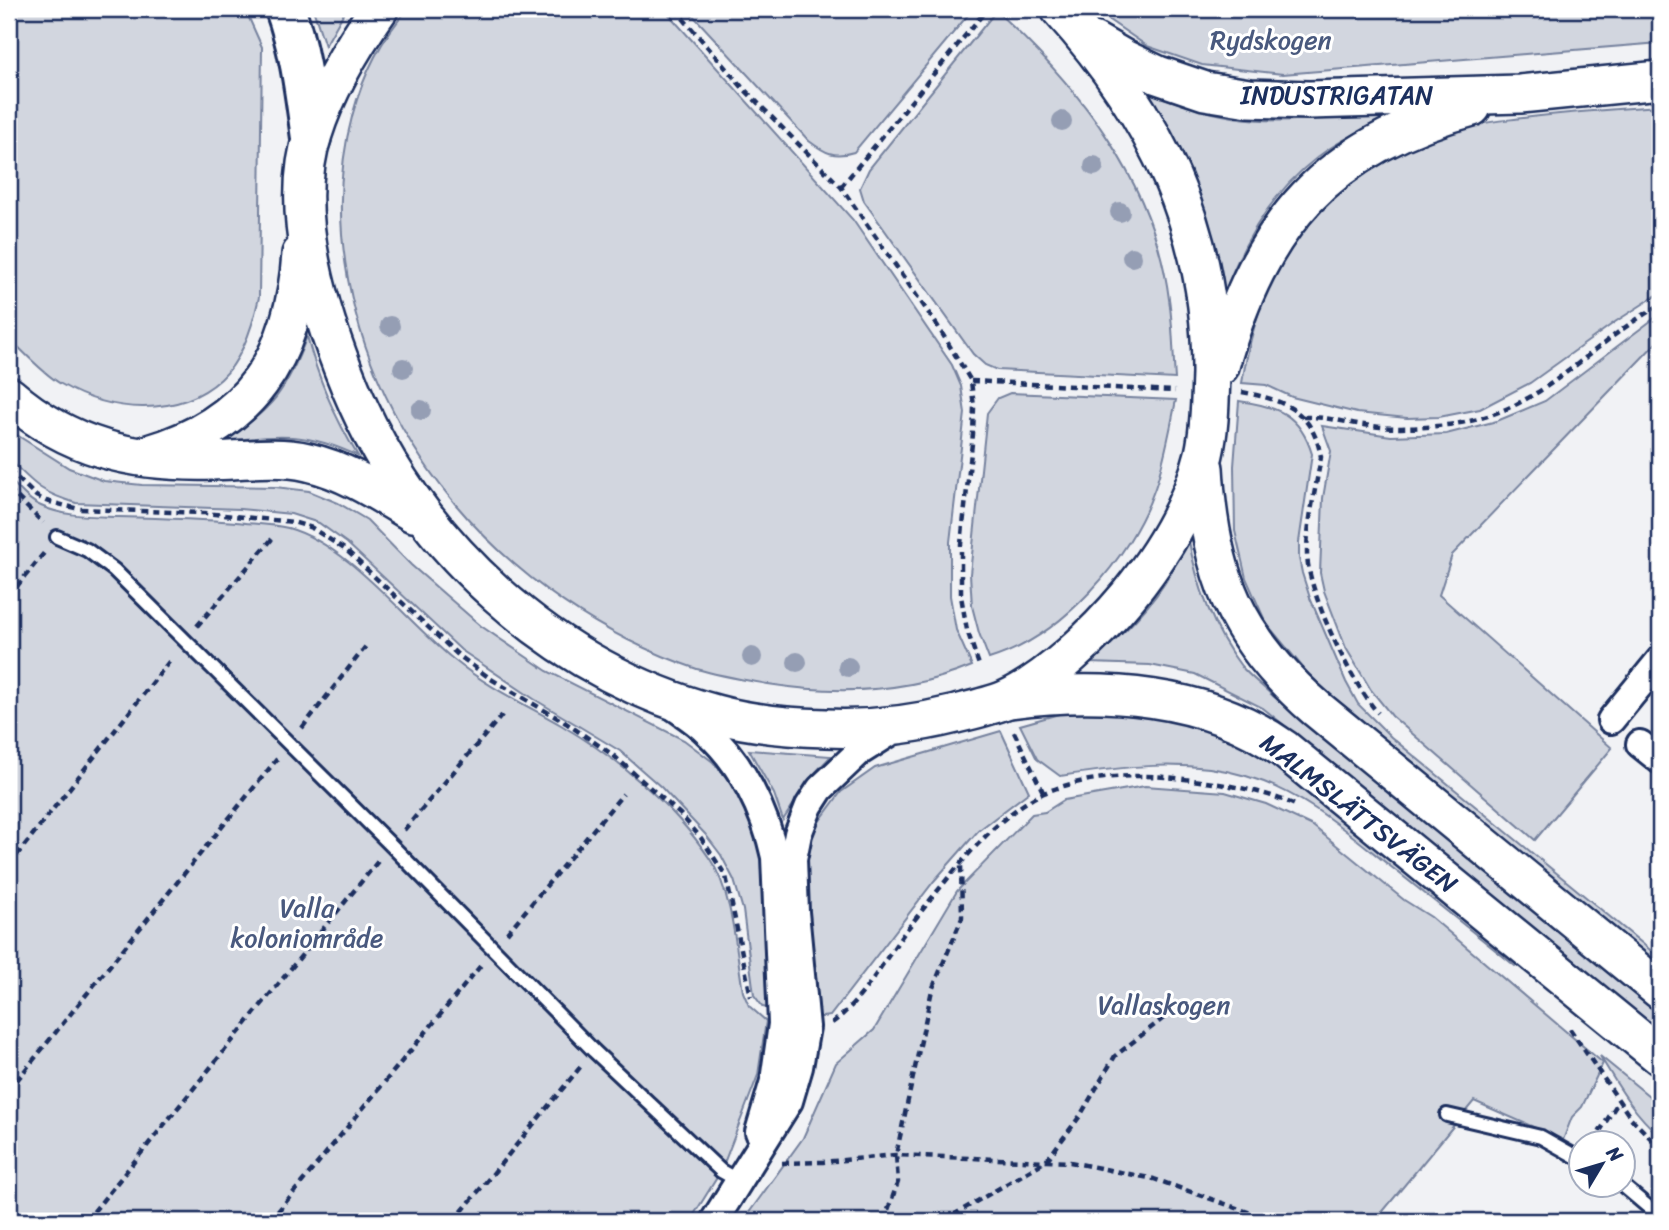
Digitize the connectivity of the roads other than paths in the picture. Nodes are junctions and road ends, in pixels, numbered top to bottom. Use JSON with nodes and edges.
{"nodes":[{"id":1,"x":285,"y":9,"type":"edge"},
{"id":2,"x":379,"y":9,"type":"edge"},
{"id":3,"x":1072,"y":22,"type":"edge"},
{"id":4,"x":1660,"y":80,"type":"edge"},
{"id":5,"x":1520,"y":94,"type":"junction"},
{"id":6,"x":311,"y":138,"type":"junction"},
{"id":7,"x":304,"y":212,"type":"junction"},
{"id":8,"x":9,"y":396,"type":"edge"},
{"id":9,"x":1226,"y":398,"type":"junction"},
{"id":10,"x":1205,"y":450,"type":"junction"},
{"id":11,"x":142,"y":456,"type":"junction"},
{"id":12,"x":425,"y":520,"type":"junction"},
{"id":13,"x":57,"y":537,"type":"road end"},
{"id":14,"x":1660,"y":660,"type":"edge"},
{"id":15,"x":655,"y":693,"type":"junction"},
{"id":16,"x":1008,"y":714,"type":"junction"},
{"id":17,"x":1611,"y":720,"type":"dead end"},
{"id":18,"x":902,"y":726,"type":"junction"},
{"id":19,"x":1660,"y":990,"type":"edge"},
{"id":20,"x":794,"y":1025,"type":"junction"},
{"id":21,"x":1660,"y":1056,"type":"edge"},
{"id":22,"x":1447,"y":1115,"type":"dead end"},
{"id":23,"x":1568,"y":1153,"type":"edge"},
{"id":24,"x":744,"y":1172,"type":"junction"},
{"id":25,"x":1637,"y":1198,"type":"edge"},
{"id":26,"x":1660,"y":1217,"type":"edge"},
{"id":27,"x":714,"y":1221,"type":"edge"}],
"edges":[{"from":1,"to":6,"type":"highway"},
{"from":2,"to":6,"type":"main road"},
{"from":3,"to":5,"type":"main road","name":"INDUSTRIGATAN"},
{"from":3,"to":9,"type":"main road"},
{"from":4,"to":5,"type":"main road","name":"INDUSTRIGATAN"},
{"from":5,"to":9,"type":"main road","name":"INDUSTRIGATAN"},
{"from":6,"to":7,"type":"main road"},
{"from":7,"to":11,"type":"main road"},
{"from":7,"to":12,"type":"main road"},
{"from":8,"to":11,"type":"main road"},
{"from":9,"to":10,"type":"main road"},
{"from":10,"to":16,"type":"main road"},
{"from":10,"to":19,"type":"main road","name":"MALMSLÄTTSVÄGEN"},
{"from":11,"to":12,"type":"main road"},
{"from":12,"to":15,"type":"main road"},
{"from":13,"to":24,"type":"lane"},
{"from":14,"to":17,"type":"street"},
{"from":15,"to":18,"type":"main road"},
{"from":15,"to":20,"type":"street"},
{"from":16,"to":18,"type":"main road"},
{"from":16,"to":21,"type":"main road","name":"MALMSLÄTTSVÄGEN"},
{"from":18,"to":20,"type":"street"},
{"from":20,"to":24,"type":"street"},
{"from":22,"to":23,"type":"lane"},
{"from":24,"to":27,"type":"street"},
{"from":25,"to":26,"type":"lane"}]}
